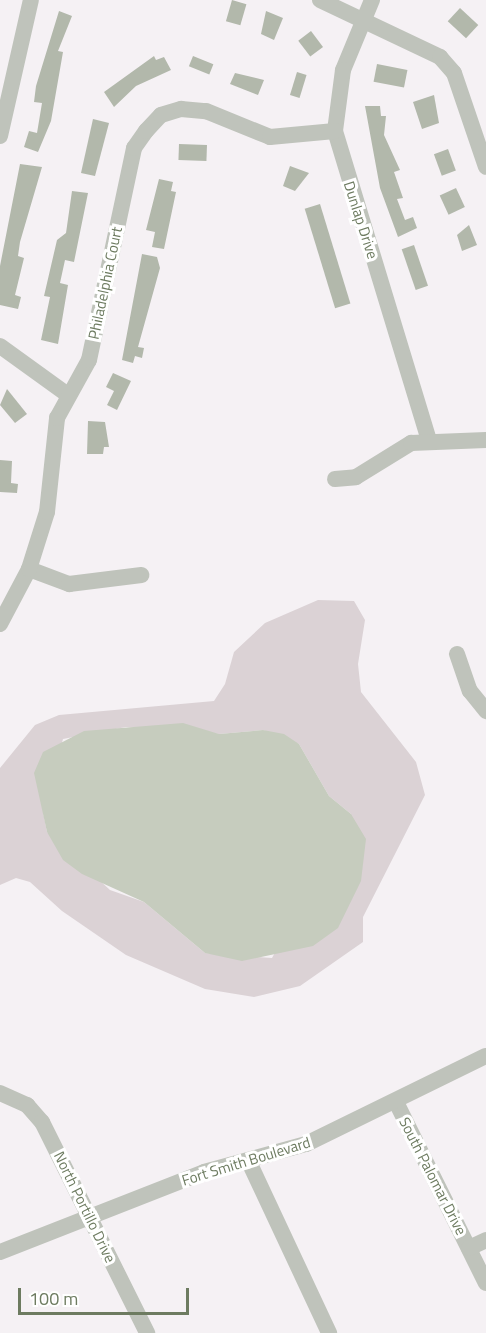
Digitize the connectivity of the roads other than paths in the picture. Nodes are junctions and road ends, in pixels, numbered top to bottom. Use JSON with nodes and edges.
{"nodes":[{"id":1,"x":31,"y":0,"type":"edge"},
{"id":2,"x":320,"y":0,"type":"edge"},
{"id":3,"x":372,"y":0,"type":"edge"},
{"id":4,"x":364,"y":18,"type":"junction"},
{"id":5,"x":335,"y":131,"type":"junction"},
{"id":6,"x":0,"y":136,"type":"edge"},
{"id":7,"x":486,"y":167,"type":"edge"},
{"id":8,"x":0,"y":346,"type":"edge"},
{"id":9,"x":68,"y":395,"type":"junction"},
{"id":10,"x":486,"y":440,"type":"edge"},
{"id":11,"x":429,"y":441,"type":"junction"},
{"id":12,"x":335,"y":479,"type":"dead end"},
{"id":13,"x":29,"y":569,"type":"junction"},
{"id":14,"x":141,"y":575,"type":"dead end"},
{"id":15,"x":0,"y":624,"type":"edge"},
{"id":16,"x":457,"y":654,"type":"dead end"},
{"id":17,"x":486,"y":711,"type":"edge"},
{"id":18,"x":486,"y":1056,"type":"edge"},
{"id":19,"x":4,"y":1093,"type":"edge"},
{"id":20,"x":396,"y":1102,"type":"junction"},
{"id":21,"x":249,"y":1162,"type":"junction"},
{"id":22,"x":89,"y":1216,"type":"junction"},
{"id":23,"x":486,"y":1240,"type":"edge"},
{"id":24,"x":469,"y":1248,"type":"junction"},
{"id":25,"x":0,"y":1252,"type":"edge"},
{"id":26,"x":486,"y":1283,"type":"edge"},
{"id":27,"x":147,"y":1333,"type":"edge"},
{"id":28,"x":329,"y":1333,"type":"edge"}],
"edges":[{"from":1,"to":6,"type":"street"},
{"from":2,"to":4,"type":"street"},
{"from":3,"to":4,"type":"street","name":"Dunlap Drive"},
{"from":4,"to":5,"type":"street","name":"Dunlap Drive"},
{"from":4,"to":7,"type":"street"},
{"from":5,"to":9,"type":"street","name":"Philadelphia Court"},
{"from":5,"to":11,"type":"street","name":"Dunlap Drive"},
{"from":8,"to":9,"type":"street"},
{"from":9,"to":13,"type":"street","name":"Philadelphia Court"},
{"from":10,"to":11,"type":"street"},
{"from":11,"to":12,"type":"street"},
{"from":13,"to":14,"type":"street"},
{"from":13,"to":15,"type":"street","name":"Philadelphia Court"},
{"from":16,"to":17,"type":"street"},
{"from":18,"to":20,"type":"street","name":"Fort Smith Boulevard"},
{"from":19,"to":22,"type":"street","name":"North Portillo Drive"},
{"from":20,"to":21,"type":"street","name":"Fort Smith Boulevard"},
{"from":20,"to":24,"type":"street","name":"South Palomar Drive"},
{"from":21,"to":22,"type":"street","name":"Fort Smith Boulevard"},
{"from":21,"to":28,"type":"street"},
{"from":22,"to":25,"type":"street","name":"Fort Smith Boulevard"},
{"from":22,"to":27,"type":"street","name":"North Portillo Drive"},
{"from":23,"to":24,"type":"street"},
{"from":24,"to":26,"type":"street","name":"South Palomar Drive"}]}
